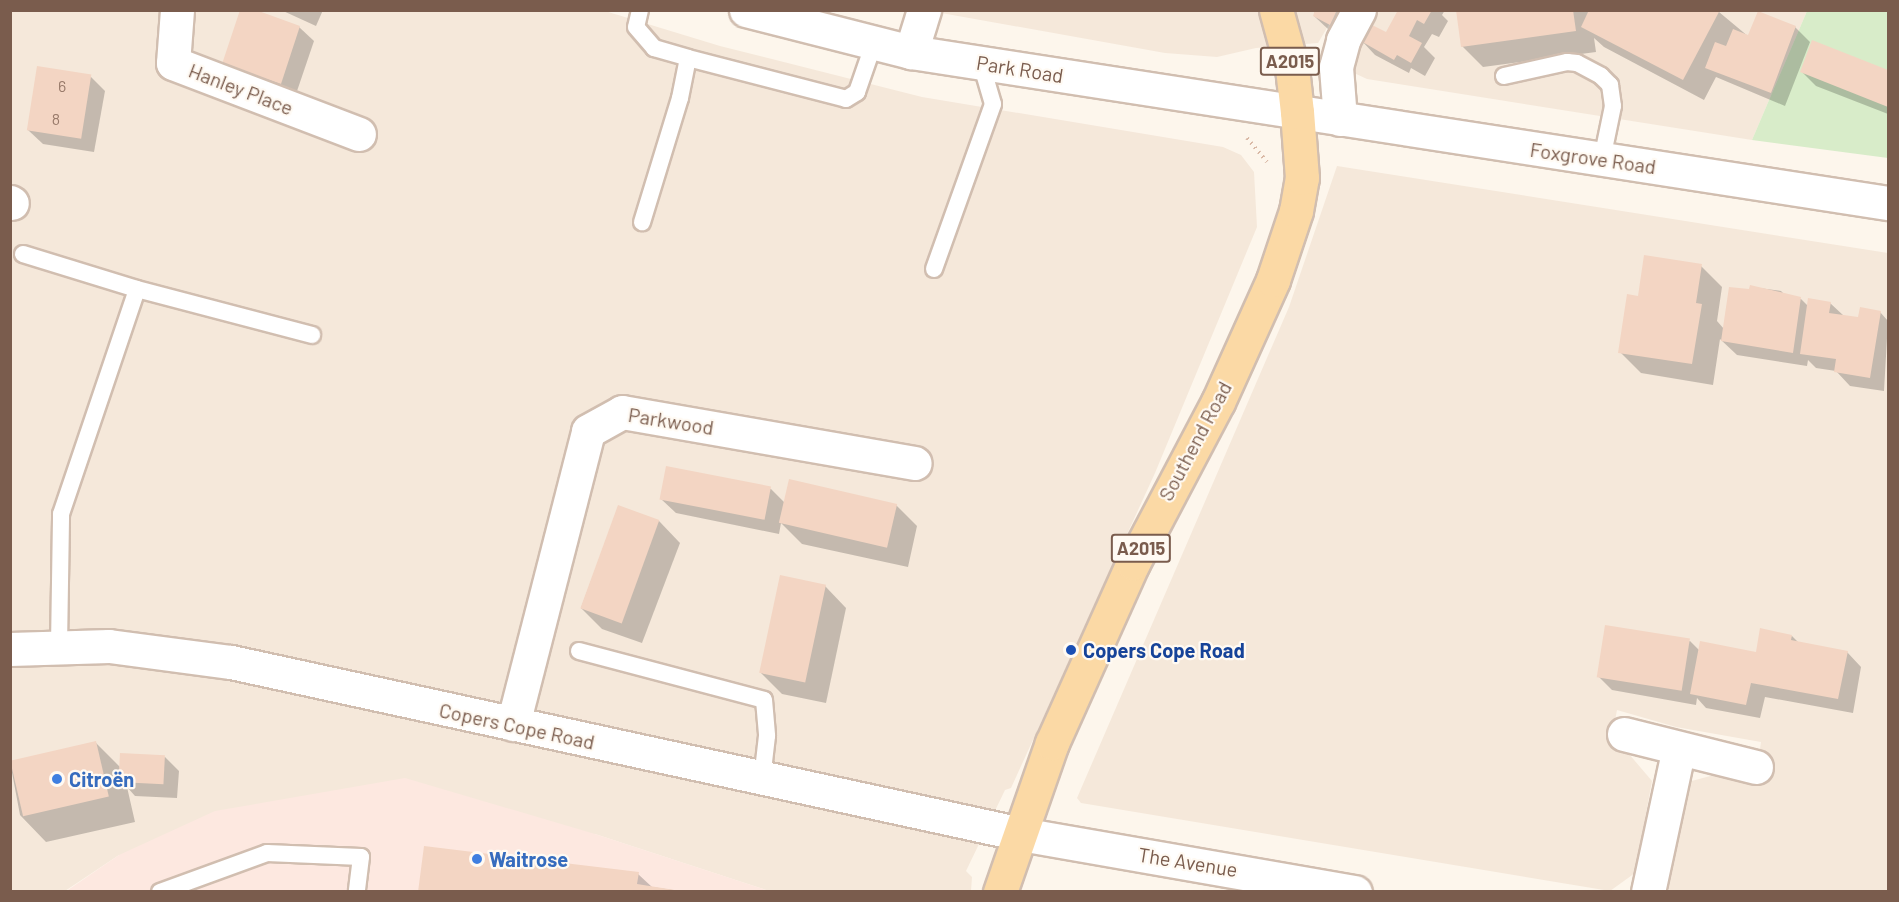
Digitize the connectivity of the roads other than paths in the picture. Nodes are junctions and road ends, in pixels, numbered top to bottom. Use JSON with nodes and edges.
{"nodes":[{"id":1,"x":177,"y":10,"type":"edge"},
{"id":2,"x":640,"y":10,"type":"edge"},
{"id":3,"x":746,"y":10,"type":"edge"},
{"id":4,"x":924,"y":10,"type":"edge"},
{"id":5,"x":1276,"y":10,"type":"edge"},
{"id":6,"x":1359,"y":10,"type":"edge"},
{"id":7,"x":874,"y":43,"type":"junction"},
{"id":8,"x":912,"y":52,"type":"junction"},
{"id":9,"x":688,"y":58,"type":"junction"},
{"id":10,"x":981,"y":63,"type":"junction"},
{"id":11,"x":1504,"y":76,"type":"dead end"},
{"id":12,"x":1297,"y":112,"type":"junction"},
{"id":13,"x":1340,"y":119,"type":"junction"},
{"id":14,"x":359,"y":134,"type":"dead end"},
{"id":15,"x":1602,"y":159,"type":"junction"},
{"id":16,"x":1888,"y":203,"type":"edge"},
{"id":17,"x":642,"y":222,"type":"dead end"},
{"id":18,"x":23,"y":254,"type":"dead end"},
{"id":19,"x":934,"y":269,"type":"dead end"},
{"id":20,"x":136,"y":289,"type":"junction"},
{"id":21,"x":312,"y":335,"type":"dead end"},
{"id":22,"x":915,"y":463,"type":"dead end"},
{"id":23,"x":59,"y":646,"type":"junction"},
{"id":24,"x":10,"y":649,"type":"edge"},
{"id":25,"x":579,"y":651,"type":"dead end"},
{"id":26,"x":513,"y":724,"type":"junction"},
{"id":27,"x":1624,"y":735,"type":"dead end"},
{"id":28,"x":1679,"y":748,"type":"junction"},
{"id":29,"x":1756,"y":767,"type":"dead end"},
{"id":30,"x":762,"y":779,"type":"junction"},
{"id":31,"x":1021,"y":834,"type":"junction"},
{"id":32,"x":160,"y":891,"type":"edge"},
{"id":33,"x":357,"y":891,"type":"edge"},
{"id":34,"x":1000,"y":891,"type":"edge"},
{"id":35,"x":1355,"y":891,"type":"edge"},
{"id":36,"x":1648,"y":891,"type":"edge"}],
"edges":[{"from":1,"to":14,"type":"street","name":"Hanley Place"},
{"from":2,"to":9,"type":"lane"},
{"from":3,"to":7,"type":"street","name":"Park Road"},
{"from":4,"to":8,"type":"street"},
{"from":5,"to":12,"type":"main road","name":"Southend Road","number":"A2015"},
{"from":6,"to":13,"type":"street"},
{"from":7,"to":8,"type":"street","name":"Park Road"},
{"from":7,"to":9,"type":"lane"},
{"from":8,"to":10,"type":"street","name":"Park Road"},
{"from":9,"to":17,"type":"lane"},
{"from":10,"to":12,"type":"street","name":"Park Road"},
{"from":10,"to":19,"type":"lane"},
{"from":11,"to":15,"type":"lane"},
{"from":12,"to":13,"type":"street","name":"Foxgrove Road"},
{"from":12,"to":31,"type":"main road","name":"Southend Road","number":"A2015"},
{"from":13,"to":15,"type":"street","name":"Foxgrove Road"},
{"from":15,"to":16,"type":"street","name":"Foxgrove Road"},
{"from":18,"to":20,"type":"lane"},
{"from":20,"to":21,"type":"lane"},
{"from":20,"to":23,"type":"lane"},
{"from":22,"to":26,"type":"street","name":"Parkwood"},
{"from":23,"to":24,"type":"street","name":"Copers Cope Road"},
{"from":23,"to":26,"type":"street","name":"Copers Cope Road"},
{"from":25,"to":30,"type":"lane"},
{"from":26,"to":30,"type":"street","name":"Copers Cope Road"},
{"from":27,"to":28,"type":"street"},
{"from":28,"to":29,"type":"street"},
{"from":28,"to":36,"type":"street"},
{"from":30,"to":31,"type":"street","name":"Copers Cope Road"},
{"from":31,"to":34,"type":"main road","name":"Southend Road","number":"A2015"},
{"from":31,"to":35,"type":"street","name":"The Avenue"},
{"from":32,"to":33,"type":"lane"}]}
